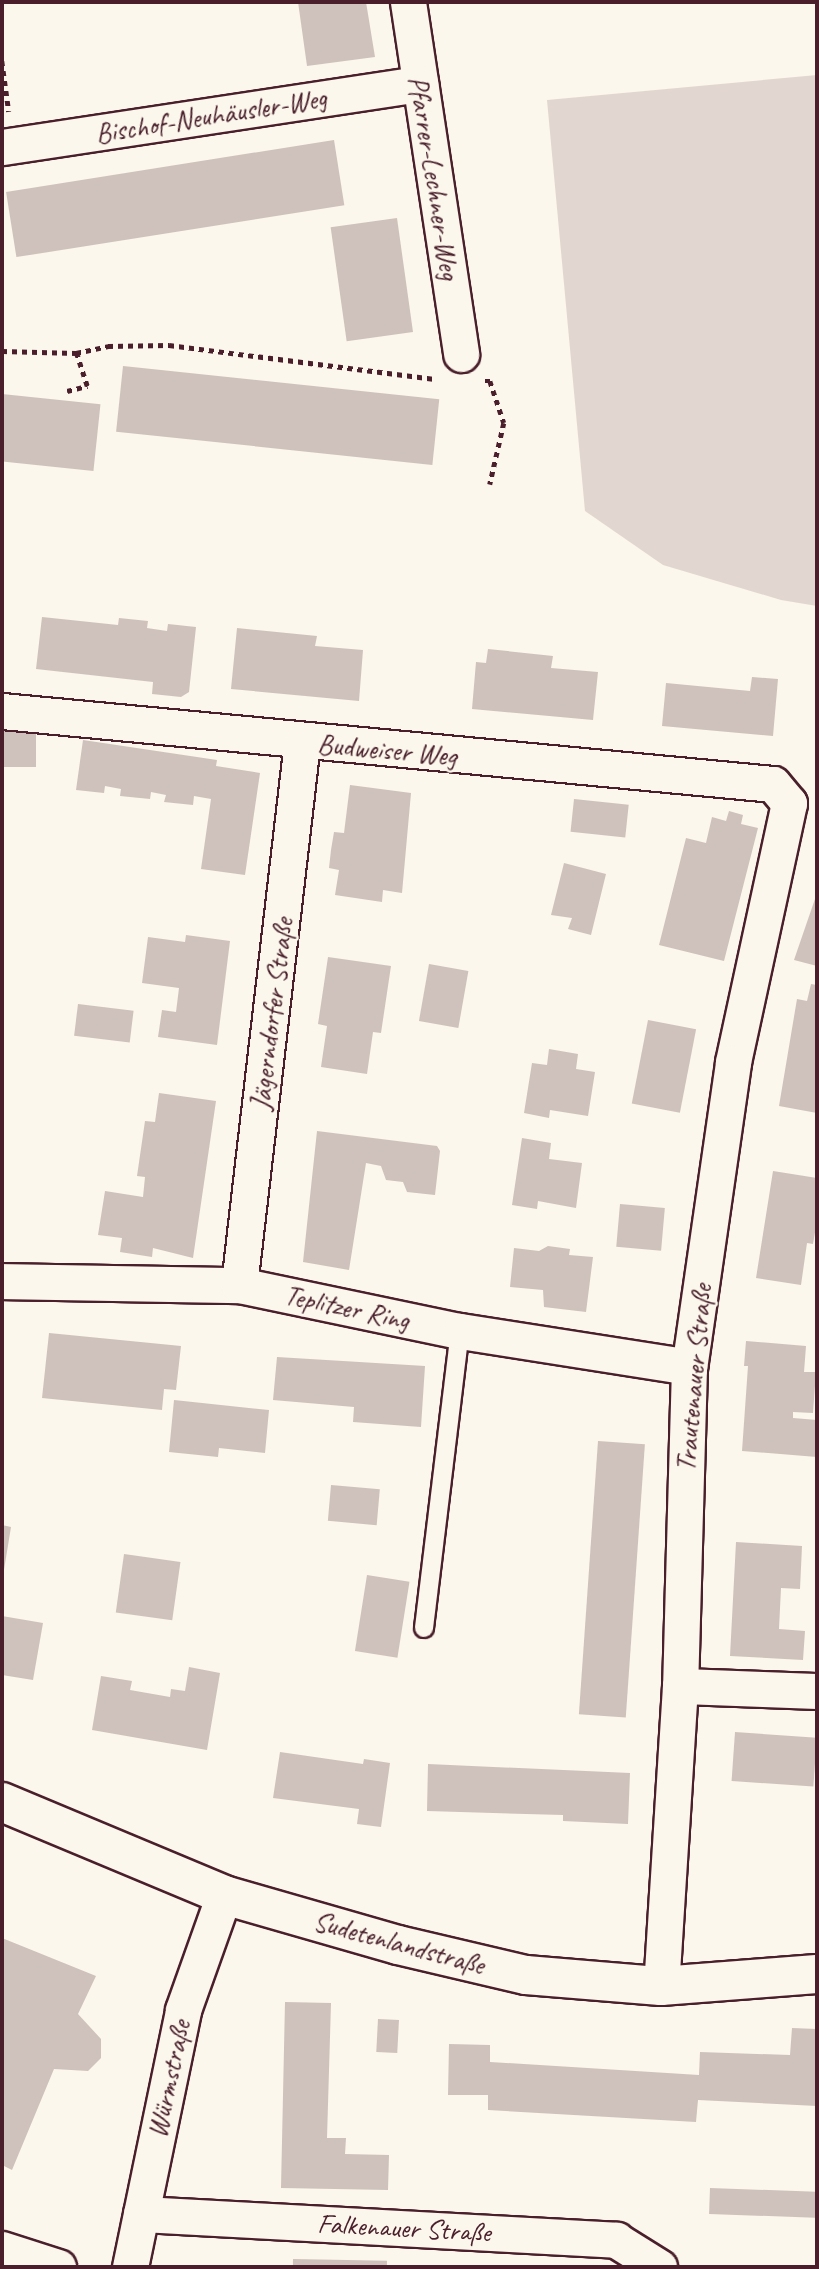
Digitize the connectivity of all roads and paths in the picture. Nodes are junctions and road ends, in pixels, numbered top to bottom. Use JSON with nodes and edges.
{"nodes":[{"id":1,"x":408,"y":2,"type":"edge"},
{"id":2,"x":2,"y":61,"type":"edge"},
{"id":3,"x":420,"y":84,"type":"junction"},
{"id":4,"x":8,"y":146,"type":"edge"},
{"id":5,"x":2,"y":351,"type":"edge"},
{"id":6,"x":76,"y":353,"type":"junction"},
{"id":7,"x":461,"y":354,"type":"joint"},
{"id":8,"x":414,"y":378,"type":"dead end"},
{"id":9,"x":67,"y":391,"type":"dead end"},
{"id":10,"x":490,"y":484,"type":"dead end"},
{"id":11,"x":2,"y":711,"type":"edge"},
{"id":12,"x":302,"y":742,"type":"junction"},
{"id":13,"x":773,"y":784,"type":"joint"},
{"id":14,"x":2,"y":1281,"type":"edge"},
{"id":15,"x":239,"y":1285,"type":"junction"},
{"id":16,"x":460,"y":1331,"type":"junction"},
{"id":17,"x":689,"y":1367,"type":"junction"},
{"id":18,"x":424,"y":1628,"type":"dead end"},
{"id":19,"x":680,"y":1686,"type":"junction"},
{"id":20,"x":817,"y":1692,"type":"edge"},
{"id":21,"x":2,"y":1801,"type":"edge"},
{"id":22,"x":223,"y":1895,"type":"junction"},
{"id":23,"x":817,"y":1973,"type":"edge"},
{"id":24,"x":661,"y":1986,"type":"junction"},
{"id":25,"x":141,"y":2214,"type":"junction"},
{"id":26,"x":2,"y":2249,"type":"edge"},
{"id":27,"x":58,"y":2267,"type":"edge"},
{"id":28,"x":130,"y":2267,"type":"edge"},
{"id":29,"x":659,"y":2267,"type":"edge"}],
"edges":[{"from":1,"to":3,"type":"street","name":"Pfarrer-Lechner-Weg"},
{"from":2,"to":4,"type":"path"},
{"from":3,"to":4,"type":"street","name":"Bischof-Neuhäusler-Weg"},
{"from":3,"to":7,"type":"street","name":"Pfarrer-Lechner-Weg"},
{"from":5,"to":6,"type":"path"},
{"from":6,"to":8,"type":"path"},
{"from":6,"to":9,"type":"path"},
{"from":7,"to":10,"type":"path"},
{"from":11,"to":12,"type":"street","name":"Budweiser Weg"},
{"from":12,"to":13,"type":"street","name":"Budweiser Weg"},
{"from":12,"to":15,"type":"street","name":"Jägerndorfer Straße"},
{"from":13,"to":17,"type":"street","name":"Trautenauer Straße"},
{"from":14,"to":15,"type":"street","name":"Teplitzer Ring"},
{"from":15,"to":16,"type":"street","name":"Teplitzer Ring"},
{"from":16,"to":17,"type":"street","name":"Teplitzer Ring"},
{"from":16,"to":18,"type":"lane"},
{"from":17,"to":19,"type":"street","name":"Trautenauer Straße"},
{"from":19,"to":20,"type":"street"},
{"from":19,"to":24,"type":"street","name":"Trautenauer Straße"},
{"from":21,"to":22,"type":"street","name":"Sudetenlandstraße"},
{"from":22,"to":24,"type":"street","name":"Sudetenlandstraße"},
{"from":22,"to":25,"type":"street","name":"Würmstraße"},
{"from":23,"to":24,"type":"street","name":"Sudetenlandstraße"},
{"from":25,"to":28,"type":"street","name":"Würmstraße"},
{"from":25,"to":29,"type":"street","name":"Falkenauer Straße"},
{"from":26,"to":27,"type":"street"}]}
